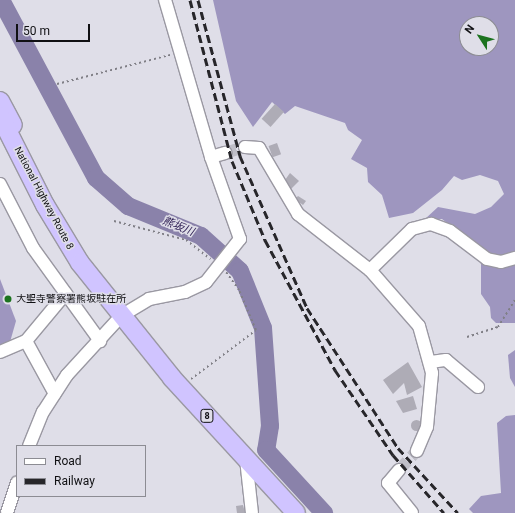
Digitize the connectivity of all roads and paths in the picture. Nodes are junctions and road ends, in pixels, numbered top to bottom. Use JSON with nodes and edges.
{"nodes":[{"id":1,"x":165,"y":0,"type":"edge"},
{"id":2,"x":181,"y":52,"type":"junction"},
{"id":3,"x":57,"y":84,"type":"dead end"},
{"id":4,"x":0,"y":101,"type":"edge"},
{"id":5,"x":0,"y":116,"type":"edge"},
{"id":6,"x":245,"y":147,"type":"tunnel mouth"},
{"id":7,"x":224,"y":153,"type":"tunnel mouth"},
{"id":8,"x":211,"y":157,"type":"junction"},
{"id":9,"x":0,"y":184,"type":"edge"},
{"id":10,"x":515,"y":258,"type":"edge"},
{"id":11,"x":370,"y":270,"type":"junction"},
{"id":12,"x":66,"y":293,"type":"junction"},
{"id":13,"x":515,"y":300,"type":"edge"},
{"id":14,"x":121,"y":316,"type":"junction"},
{"id":15,"x":467,"y":337,"type":"dead end"},
{"id":16,"x":26,"y":340,"type":"junction"},
{"id":17,"x":100,"y":341,"type":"junction"},
{"id":18,"x":0,"y":352,"type":"edge"},
{"id":19,"x":431,"y":362,"type":"junction"},
{"id":20,"x":478,"y":387,"type":"dead end"},
{"id":21,"x":55,"y":394,"type":"junction"},
{"id":22,"x":30,"y":445,"type":"edge"},
{"id":23,"x":417,"y":451,"type":"tunnel mouth"},
{"id":24,"x":246,"y":459,"type":"junction"},
{"id":25,"x":399,"y":470,"type":"tunnel mouth"},
{"id":26,"x":16,"y":486,"type":"edge"},
{"id":27,"x":8,"y":513,"type":"edge"},
{"id":28,"x":252,"y":513,"type":"edge"},
{"id":29,"x":296,"y":513,"type":"edge"},
{"id":30,"x":412,"y":513,"type":"edge"}],
"edges":[{"from":1,"to":2,"type":"street"},
{"from":2,"to":3,"type":"path"},
{"from":2,"to":8,"type":"street"},
{"from":4,"to":14,"type":"highway","name":"National Highway Route 8","number":"8"},
{"from":5,"to":14,"type":"highway","name":"National Highway Route 8","number":"8"},
{"from":6,"to":11,"type":"street"},
{"from":7,"to":8,"type":"street"},
{"from":8,"to":14,"type":"street"},
{"from":9,"to":12,"type":"street"},
{"from":10,"to":11,"type":"street"},
{"from":11,"to":19,"type":"street"},
{"from":12,"to":16,"type":"street"},
{"from":12,"to":17,"type":"street"},
{"from":13,"to":15,"type":"path"},
{"from":14,"to":17,"type":"street"},
{"from":14,"to":24,"type":"highway","name":"National Highway Route 8","number":"8"},
{"from":16,"to":18,"type":"street"},
{"from":16,"to":21,"type":"street"},
{"from":17,"to":21,"type":"street"},
{"from":19,"to":20,"type":"street"},
{"from":19,"to":23,"type":"street"},
{"from":21,"to":22,"type":"street"},
{"from":24,"to":28,"type":"street"},
{"from":24,"to":29,"type":"highway","name":"National Highway Route 8","number":"8"},
{"from":25,"to":30,"type":"street"},
{"from":26,"to":27,"type":"street"}]}
